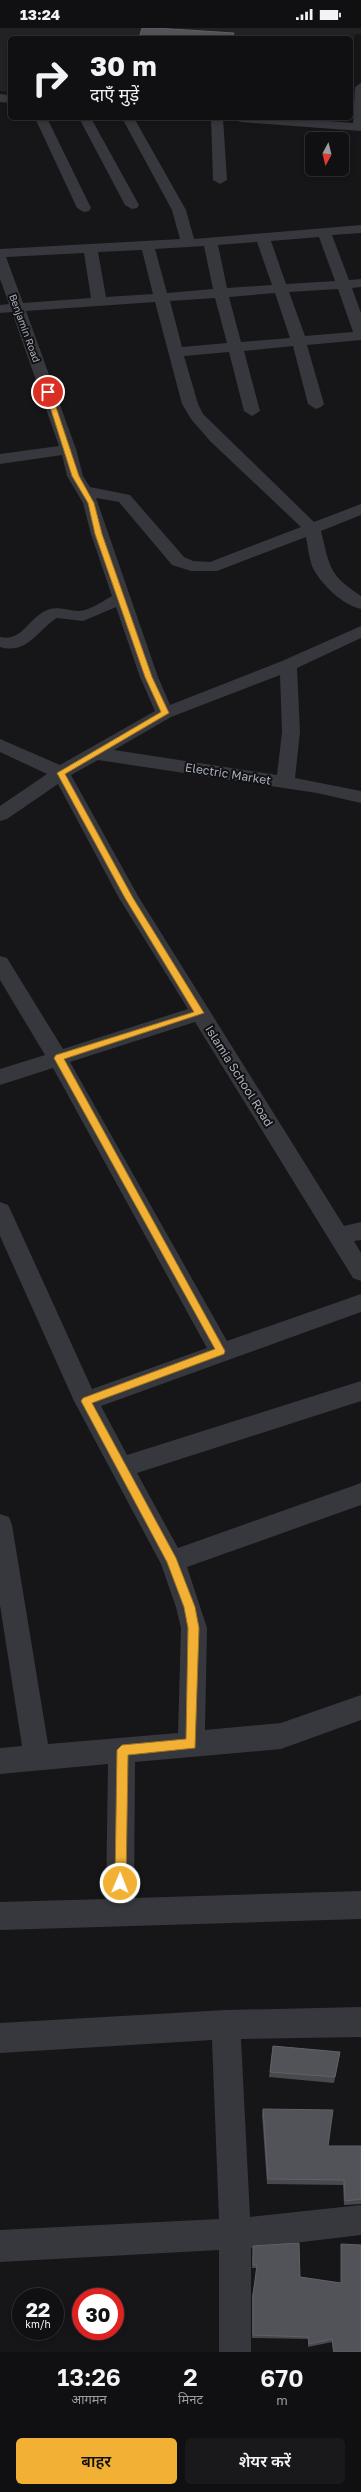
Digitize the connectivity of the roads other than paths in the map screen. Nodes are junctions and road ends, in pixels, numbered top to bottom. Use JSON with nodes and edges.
{"nodes":[{"id":1,"x":361,"y":87,"type":"edge"},
{"id":2,"x":42,"y":120,"type":"edge"},
{"id":3,"x":86,"y":120,"type":"edge"},
{"id":4,"x":129,"y":120,"type":"edge"},
{"id":5,"x":217,"y":120,"type":"edge"},
{"id":6,"x":267,"y":120,"type":"edge"},
{"id":7,"x":360,"y":127,"type":"edge"},
{"id":8,"x":220,"y":180,"type":"dead end"},
{"id":9,"x":132,"y":205,"type":"dead end"},
{"id":10,"x":84,"y":208,"type":"dead end"},
{"id":11,"x":361,"y":229,"type":"edge"},
{"id":12,"x":324,"y":232,"type":"junction"},
{"id":13,"x":263,"y":238,"type":"junction"},
{"id":14,"x":210,"y":242,"type":"junction"},
{"id":15,"x":188,"y":243,"type":"junction"},
{"id":16,"x":147,"y":244,"type":"junction"},
{"id":17,"x":90,"y":248,"type":"junction"},
{"id":18,"x":0,"y":260,"type":"edge"},
{"id":19,"x":361,"y":283,"type":"edge"},
{"id":20,"x":342,"y":284,"type":"junction"},
{"id":21,"x":282,"y":289,"type":"junction"},
{"id":22,"x":220,"y":294,"type":"junction"},
{"id":23,"x":161,"y":296,"type":"junction"},
{"id":24,"x":99,"y":301,"type":"junction"},
{"id":25,"x":17,"y":306,"type":"junction"},
{"id":26,"x":0,"y":309,"type":"edge"},
{"id":27,"x":361,"y":335,"type":"edge"},
{"id":28,"x":299,"y":341,"type":"junction"},
{"id":29,"x":237,"y":347,"type":"junction"},
{"id":30,"x":175,"y":352,"type":"junction"},
{"id":31,"x":316,"y":404,"type":"dead end"},
{"id":32,"x":252,"y":411,"type":"dead end"},
{"id":33,"x":68,"y":449,"type":"junction"},
{"id":34,"x":0,"y":459,"type":"edge"},
{"id":35,"x":84,"y":492,"type":"junction"},
{"id":36,"x":361,"y":508,"type":"edge"},
{"id":37,"x":312,"y":529,"type":"junction"},
{"id":38,"x":122,"y":598,"type":"junction"},
{"id":39,"x":361,"y":604,"type":"edge"},
{"id":40,"x":361,"y":631,"type":"edge"},
{"id":41,"x":0,"y":642,"type":"edge"},
{"id":42,"x":288,"y":665,"type":"junction"},
{"id":43,"x":165,"y":713,"type":"junction"},
{"id":44,"x":0,"y":745,"type":"edge"},
{"id":45,"x":94,"y":753,"type":"junction"},
{"id":46,"x":61,"y":773,"type":"junction"},
{"id":47,"x":285,"y":782,"type":"junction"},
{"id":48,"x":361,"y":797,"type":"edge"},
{"id":49,"x":2,"y":814,"type":"edge"},
{"id":50,"x":0,"y":963,"type":"edge"},
{"id":51,"x":200,"y":1013,"type":"junction"},
{"id":52,"x":59,"y":1058,"type":"junction"},
{"id":53,"x":0,"y":1077,"type":"edge"},
{"id":54,"x":1,"y":1216,"type":"edge"},
{"id":55,"x":361,"y":1231,"type":"edge"},
{"id":56,"x":339,"y":1236,"type":"junction"},
{"id":57,"x":361,"y":1272,"type":"edge"},
{"id":58,"x":361,"y":1303,"type":"edge"},
{"id":59,"x":220,"y":1351,"type":"junction"},
{"id":60,"x":361,"y":1391,"type":"edge"},
{"id":61,"x":86,"y":1401,"type":"junction"},
{"id":62,"x":122,"y":1467,"type":"junction"},
{"id":63,"x":361,"y":1494,"type":"edge"},
{"id":64,"x":0,"y":1525,"type":"edge"},
{"id":65,"x":172,"y":1561,"type":"junction"},
{"id":66,"x":361,"y":1707,"type":"edge"},
{"id":67,"x":191,"y":1744,"type":"junction"},
{"id":68,"x":122,"y":1750,"type":"junction"},
{"id":69,"x":37,"y":1757,"type":"junction"},
{"id":70,"x":0,"y":1761,"type":"edge"},
{"id":71,"x":361,"y":1905,"type":"edge"},
{"id":72,"x":120,"y":1913,"type":"junction"},
{"id":73,"x":0,"y":1916,"type":"edge"},
{"id":74,"x":361,"y":2022,"type":"edge"},
{"id":75,"x":226,"y":2025,"type":"junction"},
{"id":76,"x":0,"y":2038,"type":"edge"},
{"id":77,"x":361,"y":2220,"type":"edge"},
{"id":78,"x":235,"y":2234,"type":"junction"},
{"id":79,"x":0,"y":2246,"type":"edge"},
{"id":80,"x":235,"y":2352,"type":"edge"}],
"edges":[{"from":1,"to":7,"type":"street"},
{"from":2,"to":10,"type":"street"},
{"from":3,"to":9,"type":"street"},
{"from":4,"to":15,"type":"street"},
{"from":5,"to":8,"type":"street"},
{"from":6,"to":7,"type":"street"},
{"from":11,"to":12,"type":"street"},
{"from":12,"to":13,"type":"street"},
{"from":12,"to":20,"type":"street"},
{"from":13,"to":14,"type":"street"},
{"from":13,"to":21,"type":"street"},
{"from":14,"to":15,"type":"street"},
{"from":14,"to":22,"type":"street"},
{"from":15,"to":16,"type":"street"},
{"from":16,"to":17,"type":"street"},
{"from":16,"to":23,"type":"street"},
{"from":17,"to":18,"type":"street"},
{"from":17,"to":24,"type":"street"},
{"from":18,"to":25,"type":"street","name":"Benjamin Road"},
{"from":19,"to":20,"type":"street"},
{"from":20,"to":21,"type":"street"},
{"from":20,"to":27,"type":"street"},
{"from":21,"to":22,"type":"street"},
{"from":21,"to":28,"type":"street"},
{"from":22,"to":23,"type":"street"},
{"from":22,"to":29,"type":"street"},
{"from":23,"to":24,"type":"street"},
{"from":23,"to":30,"type":"street"},
{"from":24,"to":25,"type":"street"},
{"from":25,"to":26,"type":"street"},
{"from":25,"to":33,"type":"street","name":"Benjamin Road"},
{"from":27,"to":28,"type":"street"},
{"from":28,"to":29,"type":"street"},
{"from":28,"to":31,"type":"street"},
{"from":29,"to":30,"type":"street"},
{"from":29,"to":32,"type":"street"},
{"from":30,"to":37,"type":"street"},
{"from":33,"to":34,"type":"street"},
{"from":33,"to":35,"type":"street","name":"Benjamin Road"},
{"from":35,"to":37,"type":"street"},
{"from":35,"to":38,"type":"street","name":"Benjamin Road"},
{"from":36,"to":37,"type":"street"},
{"from":37,"to":39,"type":"street"},
{"from":38,"to":41,"type":"street"},
{"from":38,"to":43,"type":"street","name":"Benjamin Road"},
{"from":40,"to":42,"type":"street"},
{"from":42,"to":43,"type":"street"},
{"from":42,"to":47,"type":"street"},
{"from":43,"to":45,"type":"street"},
{"from":44,"to":46,"type":"street"},
{"from":45,"to":46,"type":"street"},
{"from":45,"to":47,"type":"street","name":"Electric Market"},
{"from":46,"to":49,"type":"street"},
{"from":46,"to":51,"type":"street","name":"Islamia School Road"},
{"from":47,"to":48,"type":"street","name":"Electric Market"},
{"from":50,"to":52,"type":"street"},
{"from":51,"to":52,"type":"street"},
{"from":51,"to":56,"type":"street","name":"Islamia School Road"},
{"from":52,"to":53,"type":"street"},
{"from":52,"to":59,"type":"street"},
{"from":54,"to":61,"type":"street"},
{"from":55,"to":56,"type":"street"},
{"from":56,"to":57,"type":"street","name":"Islamia School Road"},
{"from":58,"to":59,"type":"street"},
{"from":59,"to":61,"type":"street"},
{"from":60,"to":62,"type":"street"},
{"from":61,"to":62,"type":"street"},
{"from":62,"to":65,"type":"street"},
{"from":63,"to":65,"type":"street"},
{"from":64,"to":69,"type":"street"},
{"from":65,"to":67,"type":"street"},
{"from":66,"to":67,"type":"street"},
{"from":67,"to":68,"type":"street"},
{"from":68,"to":69,"type":"street"},
{"from":68,"to":72,"type":"street"},
{"from":69,"to":70,"type":"street"},
{"from":71,"to":72,"type":"street"},
{"from":72,"to":73,"type":"street"},
{"from":74,"to":75,"type":"street"},
{"from":75,"to":76,"type":"street"},
{"from":75,"to":78,"type":"street"},
{"from":77,"to":78,"type":"street"},
{"from":78,"to":79,"type":"street"},
{"from":78,"to":80,"type":"street"}]}
